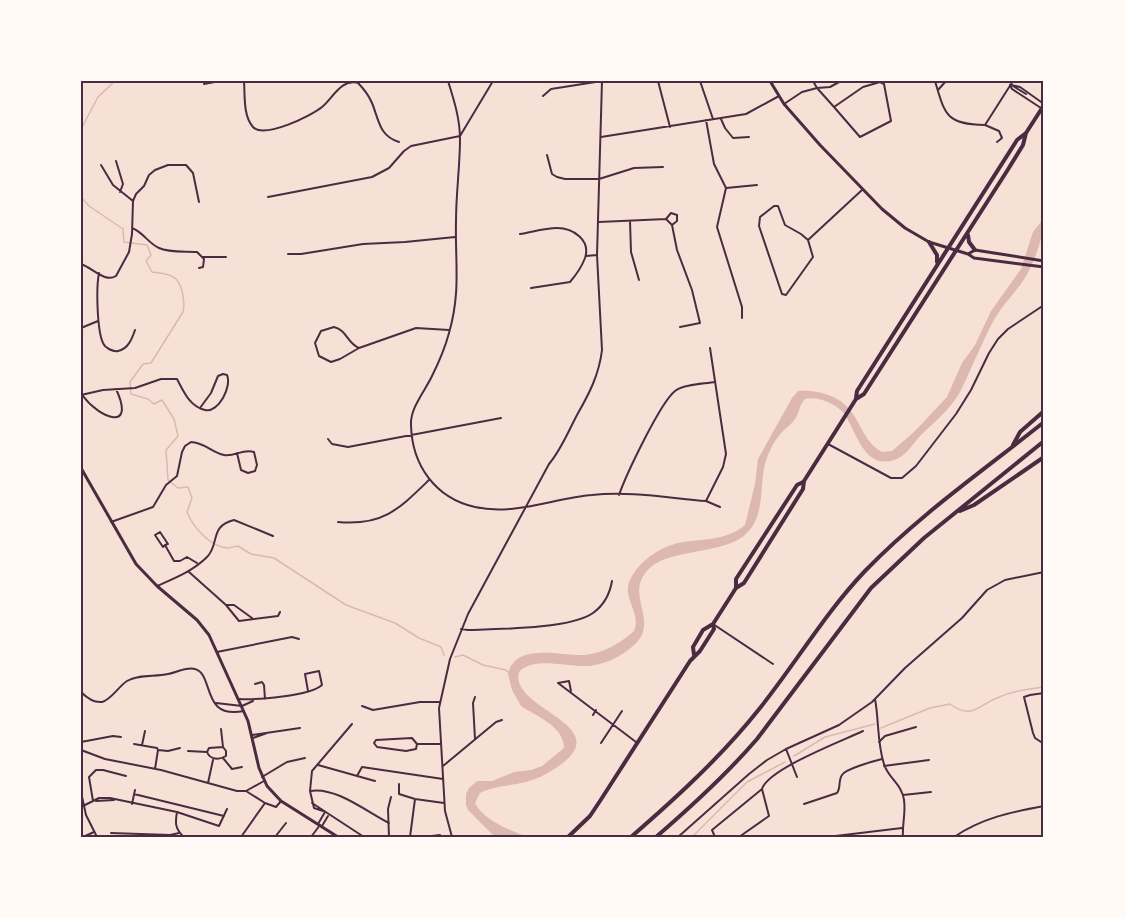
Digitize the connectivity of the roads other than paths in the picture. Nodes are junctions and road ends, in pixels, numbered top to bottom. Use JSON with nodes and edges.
{"nodes":[{"id":1,"x":220,"y":81,"type":"edge"},
{"id":2,"x":244,"y":81,"type":"edge"},
{"id":3,"x":448,"y":81,"type":"edge"},
{"id":4,"x":493,"y":81,"type":"edge"},
{"id":5,"x":602,"y":81,"type":"edge"},
{"id":6,"x":658,"y":81,"type":"edge"},
{"id":7,"x":700,"y":81,"type":"edge"},
{"id":8,"x":770,"y":81,"type":"edge"},
{"id":9,"x":813,"y":81,"type":"edge"},
{"id":10,"x":841,"y":81,"type":"edge"},
{"id":11,"x":935,"y":81,"type":"edge"},
{"id":12,"x":946,"y":81,"type":"edge"},
{"id":13,"x":1013,"y":81,"type":"edge"},
{"id":14,"x":358,"y":82,"type":"edge"},
{"id":15,"x":204,"y":84,"type":"dead end"},
{"id":16,"x":1010,"y":85,"type":"junction"},
{"id":17,"x":817,"y":88,"type":"junction"},
{"id":18,"x":938,"y":90,"type":"junction"},
{"id":19,"x":1021,"y":91,"type":"junction"},
{"id":20,"x":1026,"y":94,"type":"junction"},
{"id":21,"x":543,"y":96,"type":"dead end"},
{"id":22,"x":779,"y":96,"type":"junction"},
{"id":23,"x":784,"y":104,"type":"junction"},
{"id":24,"x":1043,"y":106,"type":"edge"},
{"id":25,"x":834,"y":107,"type":"junction"},
{"id":26,"x":721,"y":118,"type":"junction"},
{"id":27,"x":713,"y":119,"type":"junction"},
{"id":28,"x":706,"y":120,"type":"junction"},
{"id":29,"x":984,"y":125,"type":"junction"},
{"id":30,"x":670,"y":127,"type":"junction"},
{"id":31,"x":1026,"y":133,"type":"junction"},
{"id":32,"x":460,"y":136,"type":"junction"},
{"id":33,"x":601,"y":137,"type":"junction"},
{"id":34,"x":749,"y":138,"type":"dead end"},
{"id":35,"x":399,"y":142,"type":"dead end"},
{"id":36,"x":997,"y":142,"type":"dead end"},
{"id":37,"x":547,"y":155,"type":"dead end"},
{"id":38,"x":116,"y":161,"type":"dead end"},
{"id":39,"x":101,"y":165,"type":"dead end"},
{"id":40,"x":663,"y":167,"type":"dead end"},
{"id":41,"x":599,"y":180,"type":"junction"},
{"id":42,"x":757,"y":185,"type":"dead end"},
{"id":43,"x":726,"y":188,"type":"junction"},
{"id":44,"x":862,"y":190,"type":"junction"},
{"id":45,"x":120,"y":192,"type":"junction"},
{"id":46,"x":268,"y":196,"type":"dead end"},
{"id":47,"x":133,"y":201,"type":"junction"},
{"id":48,"x":199,"y":202,"type":"dead end"},
{"id":49,"x":666,"y":219,"type":"junction"},
{"id":50,"x":630,"y":221,"type":"junction"},
{"id":51,"x":599,"y":222,"type":"junction"},
{"id":52,"x":672,"y":225,"type":"junction"},
{"id":53,"x":132,"y":228,"type":"junction"},
{"id":54,"x":968,"y":232,"type":"junction"},
{"id":55,"x":520,"y":234,"type":"dead end"},
{"id":56,"x":456,"y":236,"type":"junction"},
{"id":57,"x":808,"y":240,"type":"junction"},
{"id":58,"x":929,"y":242,"type":"junction"},
{"id":59,"x":947,"y":249,"type":"junction"},
{"id":60,"x":975,"y":250,"type":"junction"},
{"id":61,"x":956,"y":251,"type":"junction"},
{"id":62,"x":288,"y":254,"type":"dead end"},
{"id":63,"x":968,"y":254,"type":"junction"},
{"id":64,"x":597,"y":255,"type":"junction"},
{"id":65,"x":586,"y":256,"type":"junction"},
{"id":66,"x":202,"y":257,"type":"junction"},
{"id":67,"x":226,"y":257,"type":"dead end"},
{"id":68,"x":1044,"y":261,"type":"edge"},
{"id":69,"x":81,"y":264,"type":"edge"},
{"id":70,"x":936,"y":265,"type":"junction"},
{"id":71,"x":1044,"y":267,"type":"edge"},
{"id":72,"x":199,"y":268,"type":"dead end"},
{"id":73,"x":99,"y":273,"type":"junction"},
{"id":74,"x":639,"y":280,"type":"dead end"},
{"id":75,"x":531,"y":288,"type":"dead end"},
{"id":76,"x":1044,"y":305,"type":"edge"},
{"id":77,"x":742,"y":318,"type":"dead end"},
{"id":78,"x":98,"y":321,"type":"junction"},
{"id":79,"x":680,"y":327,"type":"dead end"},
{"id":80,"x":81,"y":328,"type":"edge"},
{"id":81,"x":135,"y":330,"type":"dead end"},
{"id":82,"x":450,"y":330,"type":"junction"},
{"id":83,"x":359,"y":348,"type":"junction"},
{"id":84,"x":710,"y":348,"type":"dead end"},
{"id":85,"x":715,"y":382,"type":"junction"},
{"id":86,"x":116,"y":389,"type":"junction"},
{"id":87,"x":82,"y":395,"type":"edge"},
{"id":88,"x":856,"y":399,"type":"junction"},
{"id":89,"x":200,"y":408,"type":"junction"},
{"id":90,"x":1044,"y":411,"type":"edge"},
{"id":91,"x":501,"y":418,"type":"dead end"},
{"id":92,"x":1044,"y":422,"type":"edge"},
{"id":93,"x":411,"y":435,"type":"junction"},
{"id":94,"x":328,"y":439,"type":"dead end"},
{"id":95,"x":1044,"y":441,"type":"edge"},
{"id":96,"x":828,"y":444,"type":"junction"},
{"id":97,"x":1011,"y":448,"type":"junction"},
{"id":98,"x":237,"y":453,"type":"junction"},
{"id":99,"x":1044,"y":457,"type":"edge"},
{"id":100,"x":81,"y":468,"type":"edge"},
{"id":101,"x":429,"y":479,"type":"junction"},
{"id":102,"x":804,"y":482,"type":"junction"},
{"id":103,"x":619,"y":495,"type":"junction"},
{"id":104,"x":706,"y":501,"type":"junction"},
{"id":105,"x":527,"y":506,"type":"junction"},
{"id":106,"x":720,"y":507,"type":"dead end"},
{"id":107,"x":956,"y":512,"type":"junction"},
{"id":108,"x":111,"y":522,"type":"junction"},
{"id":109,"x":338,"y":522,"type":"dead end"},
{"id":110,"x":273,"y":536,"type":"dead end"},
{"id":111,"x":165,"y":545,"type":"junction"},
{"id":112,"x":197,"y":564,"type":"junction"},
{"id":113,"x":189,"y":572,"type":"junction"},
{"id":114,"x":1044,"y":572,"type":"edge"},
{"id":115,"x":612,"y":581,"type":"dead end"},
{"id":116,"x":157,"y":586,"type":"junction"},
{"id":117,"x":736,"y":588,"type":"junction"},
{"id":118,"x":226,"y":605,"type":"junction"},
{"id":119,"x":280,"y":612,"type":"dead end"},
{"id":120,"x":253,"y":619,"type":"junction"},
{"id":121,"x":713,"y":624,"type":"junction"},
{"id":122,"x":461,"y":629,"type":"junction"},
{"id":123,"x":299,"y":639,"type":"dead end"},
{"id":124,"x":217,"y":652,"type":"junction"},
{"id":125,"x":694,"y":655,"type":"junction"},
{"id":126,"x":773,"y":664,"type":"dead end"},
{"id":127,"x":255,"y":684,"type":"dead end"},
{"id":128,"x":308,"y":691,"type":"junction"},
{"id":129,"x":571,"y":691,"type":"dead end"},
{"id":130,"x":81,"y":692,"type":"edge"},
{"id":131,"x":1044,"y":693,"type":"edge"},
{"id":132,"x":475,"y":697,"type":"dead end"},
{"id":133,"x":239,"y":699,"type":"junction"},
{"id":134,"x":265,"y":699,"type":"junction"},
{"id":135,"x":875,"y":699,"type":"junction"},
{"id":136,"x":255,"y":700,"type":"junction"},
{"id":137,"x":440,"y":702,"type":"junction"},
{"id":138,"x":216,"y":703,"type":"junction"},
{"id":139,"x":225,"y":705,"type":"junction"},
{"id":140,"x":242,"y":706,"type":"junction"},
{"id":141,"x":362,"y":706,"type":"dead end"},
{"id":142,"x":597,"y":710,"type":"junction"},
{"id":143,"x":244,"y":711,"type":"junction"},
{"id":144,"x":622,"y":711,"type":"dead end"},
{"id":145,"x":224,"y":712,"type":"junction"},
{"id":146,"x":593,"y":715,"type":"dead end"},
{"id":147,"x":502,"y":720,"type":"dead end"},
{"id":148,"x":352,"y":724,"type":"dead end"},
{"id":149,"x":612,"y":725,"type":"junction"},
{"id":150,"x":916,"y":727,"type":"dead end"},
{"id":151,"x":300,"y":728,"type":"dead end"},
{"id":152,"x":221,"y":729,"type":"dead end"},
{"id":153,"x":145,"y":730,"type":"dead end"},
{"id":154,"x":863,"y":731,"type":"dead end"},
{"id":155,"x":121,"y":737,"type":"dead end"},
{"id":156,"x":252,"y":737,"type":"junction"},
{"id":157,"x":475,"y":739,"type":"junction"},
{"id":158,"x":81,"y":742,"type":"edge"},
{"id":159,"x":879,"y":742,"type":"junction"},
{"id":160,"x":601,"y":743,"type":"dead end"},
{"id":161,"x":637,"y":743,"type":"junction"},
{"id":162,"x":134,"y":744,"type":"dead end"},
{"id":163,"x":417,"y":744,"type":"junction"},
{"id":164,"x":441,"y":744,"type":"junction"},
{"id":165,"x":1044,"y":744,"type":"edge"},
{"id":166,"x":142,"y":745,"type":"junction"},
{"id":167,"x":223,"y":747,"type":"junction"},
{"id":168,"x":180,"y":748,"type":"dead end"},
{"id":169,"x":786,"y":749,"type":"junction"},
{"id":170,"x":81,"y":750,"type":"edge"},
{"id":171,"x":158,"y":750,"type":"junction"},
{"id":172,"x":188,"y":751,"type":"dead end"},
{"id":173,"x":207,"y":752,"type":"junction"},
{"id":174,"x":223,"y":758,"type":"junction"},
{"id":175,"x":305,"y":758,"type":"dead end"},
{"id":176,"x":214,"y":759,"type":"junction"},
{"id":177,"x":882,"y":759,"type":"junction"},
{"id":178,"x":929,"y":760,"type":"dead end"},
{"id":179,"x":792,"y":764,"type":"junction"},
{"id":180,"x":318,"y":765,"type":"junction"},
{"id":181,"x":442,"y":766,"type":"junction"},
{"id":182,"x":884,"y":766,"type":"junction"},
{"id":183,"x":242,"y":767,"type":"dead end"},
{"id":184,"x":155,"y":769,"type":"junction"},
{"id":185,"x":126,"y":776,"type":"dead end"},
{"id":186,"x":357,"y":776,"type":"junction"},
{"id":187,"x":797,"y":777,"type":"dead end"},
{"id":188,"x":263,"y":779,"type":"junction"},
{"id":189,"x":443,"y":779,"type":"junction"},
{"id":190,"x":375,"y":781,"type":"dead end"},
{"id":191,"x":208,"y":783,"type":"junction"},
{"id":192,"x":399,"y":784,"type":"dead end"},
{"id":193,"x":762,"y":789,"type":"junction"},
{"id":194,"x":246,"y":791,"type":"junction"},
{"id":195,"x":310,"y":791,"type":"junction"},
{"id":196,"x":81,"y":792,"type":"edge"},
{"id":197,"x":931,"y":792,"type":"dead end"},
{"id":198,"x":903,"y":795,"type":"junction"},
{"id":199,"x":391,"y":797,"type":"dead end"},
{"id":200,"x":415,"y":799,"type":"junction"},
{"id":201,"x":93,"y":801,"type":"junction"},
{"id":202,"x":281,"y":801,"type":"junction"},
{"id":203,"x":265,"y":803,"type":"junction"},
{"id":204,"x":444,"y":803,"type":"junction"},
{"id":205,"x":132,"y":804,"type":"junction"},
{"id":206,"x":804,"y":804,"type":"dead end"},
{"id":207,"x":83,"y":806,"type":"junction"},
{"id":208,"x":1043,"y":807,"type":"edge"},
{"id":209,"x":227,"y":809,"type":"dead end"},
{"id":210,"x":177,"y":812,"type":"junction"},
{"id":211,"x":324,"y":812,"type":"junction"},
{"id":212,"x":329,"y":815,"type":"junction"},
{"id":213,"x":224,"y":816,"type":"junction"},
{"id":214,"x":389,"y":822,"type":"junction"},
{"id":215,"x":286,"y":823,"type":"dead end"},
{"id":216,"x":320,"y":825,"type":"junction"},
{"id":217,"x":902,"y":828,"type":"junction"},
{"id":218,"x":94,"y":832,"type":"junction"},
{"id":219,"x":179,"y":832,"type":"junction"},
{"id":220,"x":111,"y":833,"type":"dead end"},
{"id":221,"x":440,"y":835,"type":"dead end"},
{"id":222,"x":82,"y":837,"type":"edge"},
{"id":223,"x":97,"y":837,"type":"edge"},
{"id":224,"x":184,"y":837,"type":"edge"},
{"id":225,"x":241,"y":837,"type":"edge"},
{"id":226,"x":275,"y":837,"type":"edge"},
{"id":227,"x":311,"y":837,"type":"edge"},
{"id":228,"x":338,"y":837,"type":"edge"},
{"id":229,"x":364,"y":837,"type":"edge"},
{"id":230,"x":389,"y":837,"type":"edge"},
{"id":231,"x":410,"y":837,"type":"edge"},
{"id":232,"x":423,"y":837,"type":"edge"},
{"id":233,"x":452,"y":837,"type":"edge"},
{"id":234,"x":568,"y":837,"type":"edge"},
{"id":235,"x":631,"y":837,"type":"edge"},
{"id":236,"x":656,"y":837,"type":"edge"},
{"id":237,"x":678,"y":837,"type":"edge"},
{"id":238,"x":715,"y":837,"type":"edge"},
{"id":239,"x":739,"y":837,"type":"edge"},
{"id":240,"x":827,"y":837,"type":"edge"},
{"id":241,"x":903,"y":837,"type":"edge"},
{"id":242,"x":954,"y":837,"type":"edge"}],
"edges":[{"from":1,"to":15,"type":"street"},
{"from":2,"to":14,"type":"street"},
{"from":3,"to":32,"type":"street"},
{"from":4,"to":32,"type":"street"},
{"from":5,"to":21,"type":"street"},
{"from":5,"to":33,"type":"street"},
{"from":6,"to":30,"type":"street"},
{"from":7,"to":27,"type":"street"},
{"from":8,"to":22,"type":"street"},
{"from":9,"to":17,"type":"street"},
{"from":10,"to":17,"type":"street"},
{"from":11,"to":18,"type":"street"},
{"from":12,"to":18,"type":"street"},
{"from":13,"to":16,"type":"street"},
{"from":14,"to":35,"type":"street"},
{"from":16,"to":19,"type":"street"},
{"from":16,"to":19,"type":"street"},
{"from":16,"to":29,"type":"street"},
{"from":17,"to":23,"type":"street"},
{"from":17,"to":25,"type":"street"},
{"from":18,"to":29,"type":"street"},
{"from":19,"to":20,"type":"street"},
{"from":19,"to":20,"type":"street"},
{"from":20,"to":24,"type":"street"},
{"from":20,"to":24,"type":"street"},
{"from":22,"to":23,"type":"street"},
{"from":22,"to":26,"type":"street"},
{"from":23,"to":44,"type":"street"},
{"from":24,"to":31,"type":"main road"},
{"from":25,"to":25,"type":"street"},
{"from":26,"to":27,"type":"street"},
{"from":26,"to":34,"type":"street"},
{"from":27,"to":28,"type":"street"},
{"from":28,"to":30,"type":"street"},
{"from":28,"to":43,"type":"street"},
{"from":29,"to":36,"type":"street"},
{"from":30,"to":33,"type":"street"},
{"from":31,"to":54,"type":"main road"},
{"from":31,"to":59,"type":"main road"},
{"from":32,"to":46,"type":"street"},
{"from":32,"to":56,"type":"street"},
{"from":33,"to":41,"type":"street"},
{"from":37,"to":41,"type":"street"},
{"from":38,"to":45,"type":"street"},
{"from":39,"to":45,"type":"street"},
{"from":40,"to":41,"type":"street"},
{"from":41,"to":51,"type":"street"},
{"from":42,"to":43,"type":"street"},
{"from":43,"to":77,"type":"street"},
{"from":44,"to":57,"type":"street"},
{"from":44,"to":58,"type":"street"},
{"from":45,"to":47,"type":"street"},
{"from":47,"to":48,"type":"street"},
{"from":47,"to":53,"type":"street"},
{"from":49,"to":50,"type":"street"},
{"from":49,"to":52,"type":"street"},
{"from":49,"to":52,"type":"street"},
{"from":50,"to":51,"type":"street"},
{"from":50,"to":74,"type":"street"},
{"from":51,"to":64,"type":"street"},
{"from":52,"to":79,"type":"street"},
{"from":53,"to":66,"type":"street"},
{"from":53,"to":73,"type":"street"},
{"from":54,"to":60,"type":"main road"},
{"from":54,"to":61,"type":"main road"},
{"from":55,"to":65,"type":"street"},
{"from":56,"to":62,"type":"street"},
{"from":56,"to":82,"type":"street"},
{"from":57,"to":57,"type":"street"},
{"from":58,"to":59,"type":"street"},
{"from":58,"to":70,"type":"main road"},
{"from":59,"to":61,"type":"street"},
{"from":59,"to":70,"type":"main road"},
{"from":60,"to":63,"type":"street"},
{"from":60,"to":68,"type":"street"},
{"from":61,"to":63,"type":"street"},
{"from":61,"to":88,"type":"main road"},
{"from":63,"to":71,"type":"street"},
{"from":64,"to":65,"type":"street"},
{"from":64,"to":105,"type":"street"},
{"from":65,"to":75,"type":"street"},
{"from":66,"to":67,"type":"street"},
{"from":66,"to":72,"type":"street"},
{"from":69,"to":73,"type":"street"},
{"from":70,"to":88,"type":"main road"},
{"from":73,"to":78,"type":"street"},
{"from":76,"to":96,"type":"street"},
{"from":78,"to":80,"type":"street"},
{"from":78,"to":81,"type":"street"},
{"from":82,"to":83,"type":"street"},
{"from":82,"to":93,"type":"street"},
{"from":83,"to":83,"type":"street"},
{"from":84,"to":85,"type":"street"},
{"from":85,"to":103,"type":"street"},
{"from":85,"to":104,"type":"street"},
{"from":86,"to":87,"type":"street"},
{"from":86,"to":87,"type":"street"},
{"from":86,"to":89,"type":"street"},
{"from":88,"to":96,"type":"main road"},
{"from":89,"to":89,"type":"street"},
{"from":90,"to":97,"type":"main road"},
{"from":91,"to":93,"type":"street"},
{"from":92,"to":97,"type":"main road"},
{"from":93,"to":94,"type":"street"},
{"from":93,"to":101,"type":"street"},
{"from":95,"to":107,"type":"main road"},
{"from":96,"to":102,"type":"main road"},
{"from":97,"to":235,"type":"main road"},
{"from":98,"to":98,"type":"street"},
{"from":98,"to":108,"type":"street"},
{"from":99,"to":107,"type":"main road"},
{"from":100,"to":108,"type":"street"},
{"from":101,"to":105,"type":"street"},
{"from":101,"to":109,"type":"street"},
{"from":102,"to":117,"type":"main road"},
{"from":102,"to":117,"type":"main road"},
{"from":103,"to":104,"type":"street"},
{"from":103,"to":105,"type":"street"},
{"from":104,"to":106,"type":"street"},
{"from":105,"to":122,"type":"street"},
{"from":107,"to":236,"type":"main road"},
{"from":108,"to":116,"type":"street"},
{"from":110,"to":112,"type":"street"},
{"from":111,"to":111,"type":"street"},
{"from":111,"to":112,"type":"street"},
{"from":112,"to":113,"type":"street"},
{"from":113,"to":116,"type":"street"},
{"from":113,"to":118,"type":"street"},
{"from":114,"to":135,"type":"street"},
{"from":115,"to":122,"type":"street"},
{"from":116,"to":124,"type":"street"},
{"from":117,"to":121,"type":"main road"},
{"from":118,"to":120,"type":"street"},
{"from":118,"to":120,"type":"street"},
{"from":119,"to":120,"type":"street"},
{"from":121,"to":125,"type":"main road"},
{"from":121,"to":125,"type":"main road"},
{"from":121,"to":126,"type":"street"},
{"from":122,"to":137,"type":"street"},
{"from":123,"to":124,"type":"street"},
{"from":124,"to":133,"type":"street"},
{"from":125,"to":161,"type":"main road"},
{"from":127,"to":134,"type":"street"},
{"from":128,"to":128,"type":"street"},
{"from":128,"to":134,"type":"street"},
{"from":129,"to":142,"type":"street"},
{"from":130,"to":138,"type":"street"},
{"from":131,"to":165,"type":"street"},
{"from":132,"to":157,"type":"street"},
{"from":133,"to":136,"type":"street"},
{"from":133,"to":140,"type":"street"},
{"from":134,"to":136,"type":"street"},
{"from":135,"to":159,"type":"street"},
{"from":135,"to":169,"type":"street"},
{"from":136,"to":140,"type":"street"},
{"from":137,"to":141,"type":"street"},
{"from":137,"to":164,"type":"street"},
{"from":138,"to":139,"type":"street"},
{"from":138,"to":145,"type":"street"},
{"from":139,"to":140,"type":"street"},
{"from":139,"to":145,"type":"street"},
{"from":140,"to":143,"type":"street"},
{"from":142,"to":146,"type":"street"},
{"from":142,"to":149,"type":"street"},
{"from":143,"to":145,"type":"street"},
{"from":143,"to":156,"type":"street"},
{"from":144,"to":149,"type":"street"},
{"from":147,"to":157,"type":"street"},
{"from":148,"to":180,"type":"street"},
{"from":149,"to":160,"type":"street"},
{"from":149,"to":161,"type":"street"},
{"from":150,"to":159,"type":"street"},
{"from":151,"to":156,"type":"street"},
{"from":152,"to":167,"type":"street"},
{"from":153,"to":166,"type":"street"},
{"from":154,"to":179,"type":"street"},
{"from":155,"to":158,"type":"street"},
{"from":156,"to":188,"type":"street"},
{"from":157,"to":181,"type":"street"},
{"from":159,"to":177,"type":"street"},
{"from":161,"to":234,"type":"main road"},
{"from":162,"to":166,"type":"street"},
{"from":163,"to":163,"type":"street"},
{"from":163,"to":164,"type":"street"},
{"from":164,"to":181,"type":"street"},
{"from":166,"to":171,"type":"street"},
{"from":167,"to":173,"type":"street"},
{"from":167,"to":174,"type":"street"},
{"from":168,"to":171,"type":"street"},
{"from":169,"to":179,"type":"street"},
{"from":169,"to":237,"type":"street"},
{"from":170,"to":184,"type":"street"},
{"from":171,"to":184,"type":"street"},
{"from":172,"to":173,"type":"street"},
{"from":173,"to":176,"type":"street"},
{"from":174,"to":176,"type":"street"},
{"from":174,"to":183,"type":"street"},
{"from":175,"to":188,"type":"street"},
{"from":176,"to":191,"type":"street"},
{"from":177,"to":182,"type":"street"},
{"from":177,"to":206,"type":"street"},
{"from":178,"to":182,"type":"street"},
{"from":179,"to":187,"type":"street"},
{"from":179,"to":193,"type":"street"},
{"from":180,"to":186,"type":"street"},
{"from":180,"to":195,"type":"street"},
{"from":181,"to":189,"type":"street"},
{"from":182,"to":198,"type":"street"},
{"from":184,"to":191,"type":"street"},
{"from":185,"to":201,"type":"street"},
{"from":186,"to":189,"type":"street"},
{"from":186,"to":190,"type":"street"},
{"from":188,"to":194,"type":"street"},
{"from":188,"to":202,"type":"street"},
{"from":189,"to":204,"type":"street"},
{"from":191,"to":194,"type":"street"},
{"from":192,"to":200,"type":"street"},
{"from":193,"to":238,"type":"street"},
{"from":193,"to":239,"type":"street"},
{"from":194,"to":203,"type":"street"},
{"from":195,"to":211,"type":"street"},
{"from":195,"to":214,"type":"street"},
{"from":196,"to":207,"type":"street"},
{"from":197,"to":198,"type":"street"},
{"from":198,"to":217,"type":"street"},
{"from":199,"to":214,"type":"street"},
{"from":200,"to":204,"type":"street"},
{"from":200,"to":231,"type":"street"},
{"from":201,"to":205,"type":"street"},
{"from":201,"to":207,"type":"street"},
{"from":202,"to":203,"type":"street"},
{"from":202,"to":216,"type":"street"},
{"from":203,"to":225,"type":"street"},
{"from":204,"to":233,"type":"street"},
{"from":205,"to":210,"type":"street"},
{"from":205,"to":213,"type":"street"},
{"from":207,"to":218,"type":"street"},
{"from":208,"to":242,"type":"street"},
{"from":209,"to":213,"type":"street"},
{"from":210,"to":213,"type":"street"},
{"from":210,"to":219,"type":"street"},
{"from":211,"to":212,"type":"street"},
{"from":211,"to":216,"type":"street"},
{"from":212,"to":216,"type":"street"},
{"from":212,"to":229,"type":"street"},
{"from":214,"to":230,"type":"street"},
{"from":215,"to":226,"type":"street"},
{"from":216,"to":227,"type":"street"},
{"from":216,"to":228,"type":"street"},
{"from":217,"to":240,"type":"street"},
{"from":217,"to":241,"type":"street"},
{"from":218,"to":222,"type":"street"},
{"from":218,"to":223,"type":"street"},
{"from":219,"to":220,"type":"street"},
{"from":219,"to":224,"type":"street"},
{"from":221,"to":232,"type":"street"}]}
